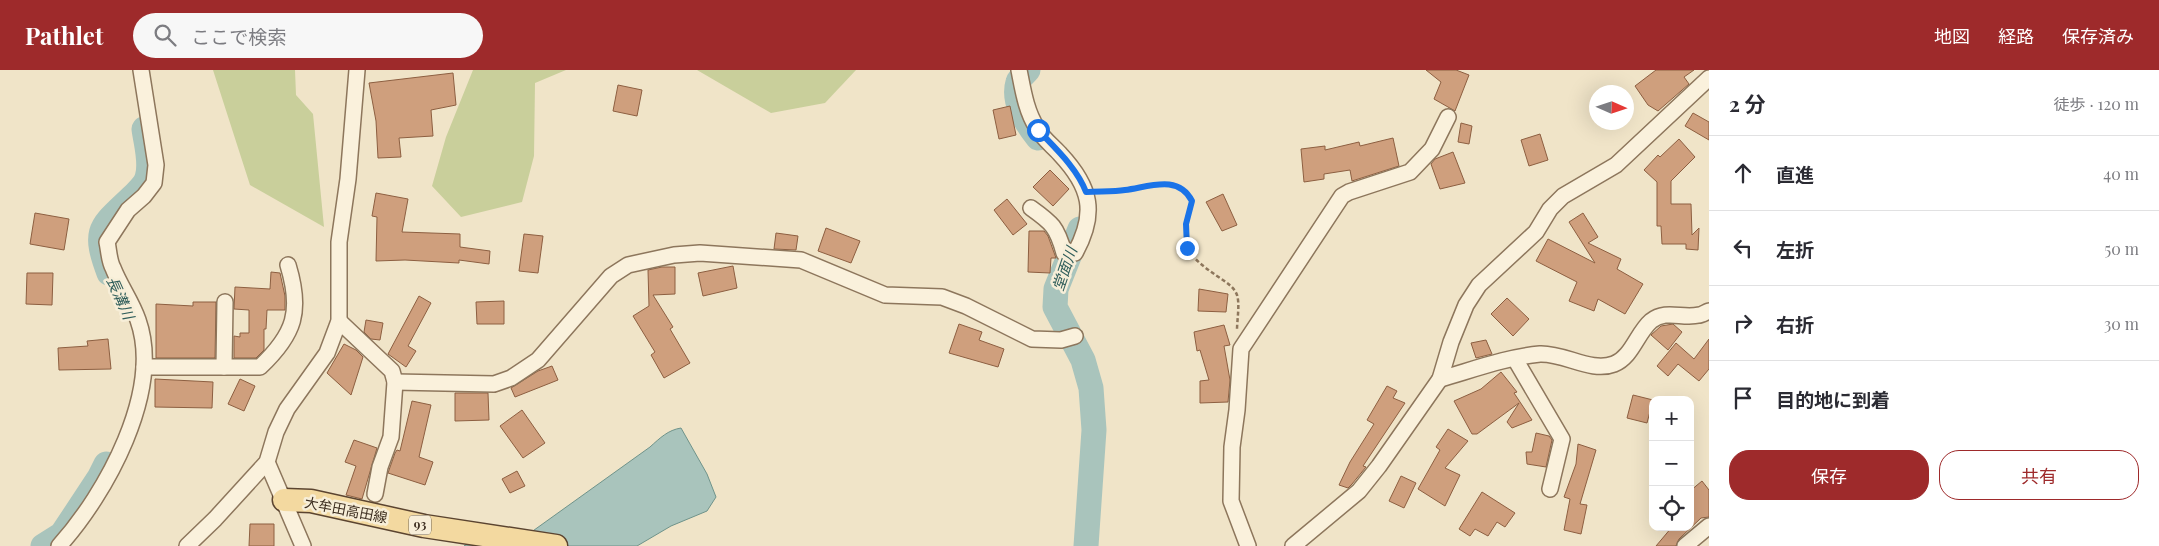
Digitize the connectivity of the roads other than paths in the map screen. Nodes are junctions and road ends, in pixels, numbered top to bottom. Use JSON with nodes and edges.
{"nodes":[{"id":1,"x":141,"y":70,"type":"edge"},
{"id":2,"x":357,"y":70,"type":"edge"},
{"id":3,"x":1019,"y":70,"type":"edge"},
{"id":4,"x":1709,"y":78,"type":"edge"},
{"id":5,"x":1448,"y":117,"type":"dead end"},
{"id":6,"x":1031,"y":208,"type":"dead end"},
{"id":7,"x":288,"y":265,"type":"dead end"},
{"id":8,"x":225,"y":302,"type":"dead end"},
{"id":9,"x":1709,"y":310,"type":"edge"},
{"id":10,"x":339,"y":321,"type":"junction"},
{"id":11,"x":1074,"y":336,"type":"dead end"},
{"id":12,"x":1515,"y":359,"type":"junction"},
{"id":13,"x":144,"y":367,"type":"junction"},
{"id":14,"x":224,"y":367,"type":"junction"},
{"id":15,"x":1440,"y":379,"type":"junction"},
{"id":16,"x":395,"y":382,"type":"junction"},
{"id":17,"x":267,"y":462,"type":"junction"},
{"id":18,"x":1550,"y":490,"type":"dead end"},
{"id":19,"x":375,"y":494,"type":"dead end"},
{"id":20,"x":284,"y":500,"type":"junction"},
{"id":21,"x":1709,"y":526,"type":"edge"},
{"id":22,"x":1693,"y":544,"type":"edge"},
{"id":23,"x":59,"y":546,"type":"edge"},
{"id":24,"x":187,"y":546,"type":"edge"},
{"id":25,"x":303,"y":546,"type":"edge"},
{"id":26,"x":556,"y":546,"type":"edge"},
{"id":27,"x":1248,"y":546,"type":"edge"},
{"id":28,"x":1293,"y":546,"type":"edge"}],
"edges":[{"from":1,"to":13,"type":"street"},
{"from":2,"to":10,"type":"street"},
{"from":3,"to":6,"type":"street"},
{"from":4,"to":15,"type":"street"},
{"from":5,"to":27,"type":"street"},
{"from":7,"to":14,"type":"street"},
{"from":8,"to":14,"type":"street"},
{"from":9,"to":12,"type":"street"},
{"from":10,"to":16,"type":"street"},
{"from":10,"to":17,"type":"street"},
{"from":11,"to":16,"type":"street"},
{"from":12,"to":15,"type":"street"},
{"from":12,"to":18,"type":"street"},
{"from":13,"to":14,"type":"street"},
{"from":13,"to":23,"type":"street"},
{"from":15,"to":28,"type":"street"},
{"from":16,"to":19,"type":"street"},
{"from":17,"to":20,"type":"street"},
{"from":17,"to":24,"type":"street"},
{"from":20,"to":25,"type":"street"},
{"from":20,"to":26,"type":"main road","name":"大牟田高田線","number":"93"},
{"from":21,"to":22,"type":"street"}]}
